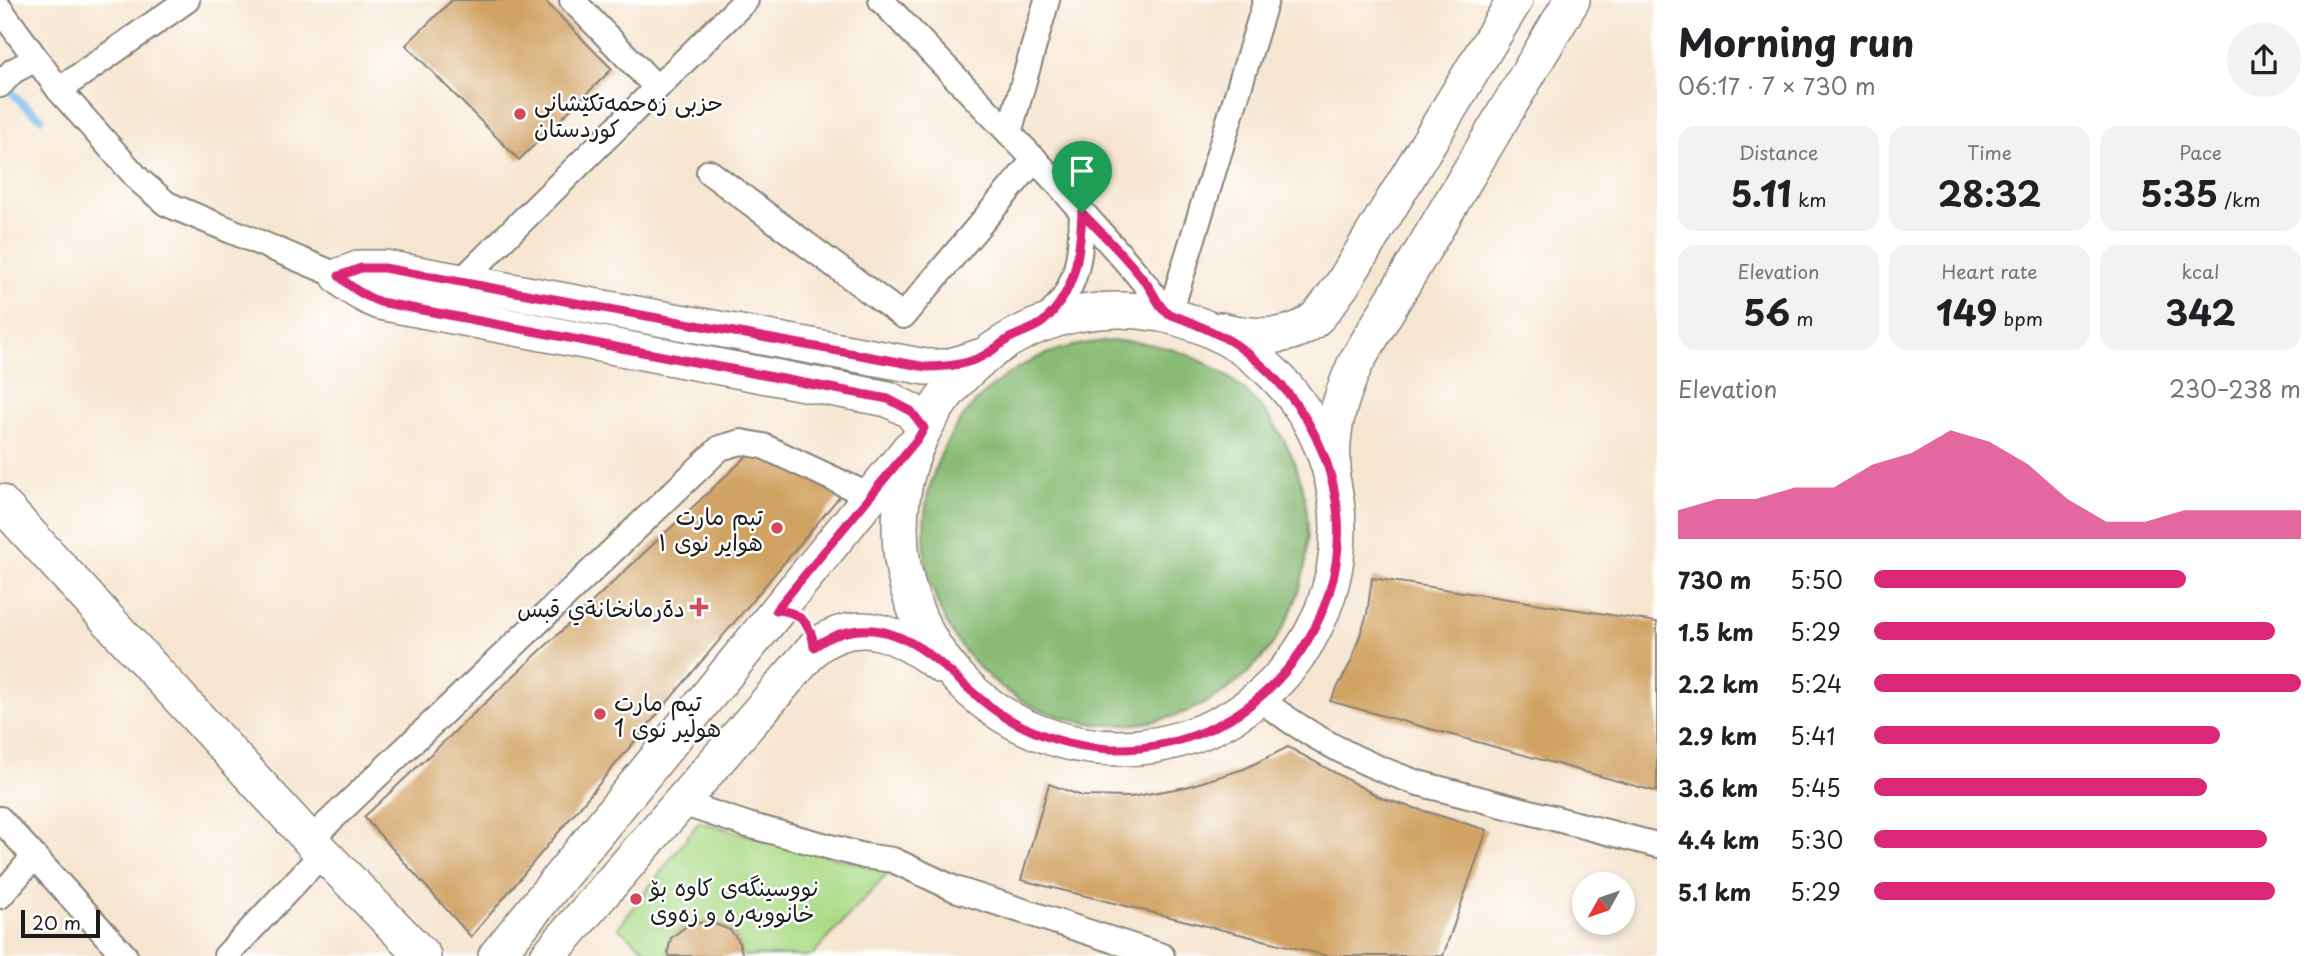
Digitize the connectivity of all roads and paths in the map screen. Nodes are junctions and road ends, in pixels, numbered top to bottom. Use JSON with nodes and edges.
{"nodes":[{"id":1,"x":187,"y":0,"type":"edge"},
{"id":2,"x":572,"y":0,"type":"edge"},
{"id":3,"x":746,"y":0,"type":"edge"},
{"id":4,"x":881,"y":0,"type":"edge"},
{"id":5,"x":1048,"y":0,"type":"edge"},
{"id":6,"x":1266,"y":0,"type":"edge"},
{"id":7,"x":1515,"y":0,"type":"edge"},
{"id":8,"x":1572,"y":0,"type":"edge"},
{"id":9,"x":0,"y":9,"type":"edge"},
{"id":10,"x":36,"y":58,"type":"junction"},
{"id":11,"x":7,"y":78,"type":"edge"},
{"id":12,"x":657,"y":88,"type":"junction"},
{"id":13,"x":59,"y":90,"type":"junction"},
{"id":14,"x":1009,"y":133,"type":"junction"},
{"id":15,"x":1035,"y":159,"type":"junction"},
{"id":16,"x":709,"y":172,"type":"dead end"},
{"id":17,"x":1082,"y":213,"type":"junction"},
{"id":18,"x":339,"y":276,"type":"junction"},
{"id":19,"x":459,"y":283,"type":"junction"},
{"id":20,"x":1178,"y":317,"type":"junction"},
{"id":21,"x":1043,"y":323,"type":"junction"},
{"id":22,"x":983,"y":356,"type":"junction"},
{"id":23,"x":922,"y":432,"type":"junction"},
{"id":24,"x":1334,"y":489,"type":"junction"},
{"id":25,"x":870,"y":496,"type":"junction"},
{"id":26,"x":0,"y":502,"type":"edge"},
{"id":27,"x":776,"y":610,"type":"junction"},
{"id":28,"x":814,"y":647,"type":"junction"},
{"id":29,"x":954,"y":674,"type":"junction"},
{"id":30,"x":1260,"y":699,"type":"junction"},
{"id":31,"x":679,"y":802,"type":"junction"},
{"id":32,"x":0,"y":819,"type":"edge"},
{"id":33,"x":1657,"y":845,"type":"edge"},
{"id":34,"x":317,"y":847,"type":"junction"},
{"id":35,"x":34,"y":856,"type":"junction"},
{"id":36,"x":0,"y":896,"type":"edge"},
{"id":37,"x":1133,"y":952,"type":"edge"},
{"id":38,"x":496,"y":955,"type":"edge"},
{"id":39,"x":125,"y":956,"type":"edge"},
{"id":40,"x":226,"y":956,"type":"edge"},
{"id":41,"x":423,"y":956,"type":"edge"},
{"id":42,"x":548,"y":956,"type":"edge"},
{"id":43,"x":1162,"y":956,"type":"edge"}],
"edges":[{"from":1,"to":13,"type":"street"},
{"from":2,"to":12,"type":"street"},
{"from":3,"to":12,"type":"street"},
{"from":4,"to":14,"type":"street"},
{"from":5,"to":14,"type":"street"},
{"from":6,"to":20,"type":"street"},
{"from":7,"to":20,"type":"street"},
{"from":8,"to":24,"type":"street"},
{"from":9,"to":10,"type":"street"},
{"from":10,"to":11,"type":"street"},
{"from":10,"to":13,"type":"street"},
{"from":12,"to":19,"type":"street"},
{"from":13,"to":18,"type":"street"},
{"from":14,"to":15,"type":"street"},
{"from":15,"to":16,"type":"street"},
{"from":15,"to":17,"type":"street"},
{"from":17,"to":20,"type":"street"},
{"from":17,"to":21,"type":"street"},
{"from":18,"to":19,"type":"street"},
{"from":18,"to":23,"type":"street"},
{"from":19,"to":22,"type":"street"},
{"from":20,"to":21,"type":"street"},
{"from":20,"to":24,"type":"street"},
{"from":21,"to":22,"type":"street"},
{"from":22,"to":23,"type":"street"},
{"from":23,"to":25,"type":"street"},
{"from":23,"to":29,"type":"street"},
{"from":24,"to":30,"type":"street"},
{"from":25,"to":27,"type":"street"},
{"from":25,"to":34,"type":"street"},
{"from":26,"to":34,"type":"street"},
{"from":27,"to":28,"type":"street"},
{"from":27,"to":38,"type":"street"},
{"from":28,"to":29,"type":"street"},
{"from":28,"to":31,"type":"street"},
{"from":29,"to":30,"type":"street"},
{"from":30,"to":33,"type":"street"},
{"from":31,"to":37,"type":"street"},
{"from":31,"to":42,"type":"street"},
{"from":32,"to":35,"type":"street"},
{"from":34,"to":40,"type":"street"},
{"from":34,"to":41,"type":"street"},
{"from":35,"to":36,"type":"street"},
{"from":35,"to":39,"type":"street"},
{"from":37,"to":43,"type":"street"}]}
